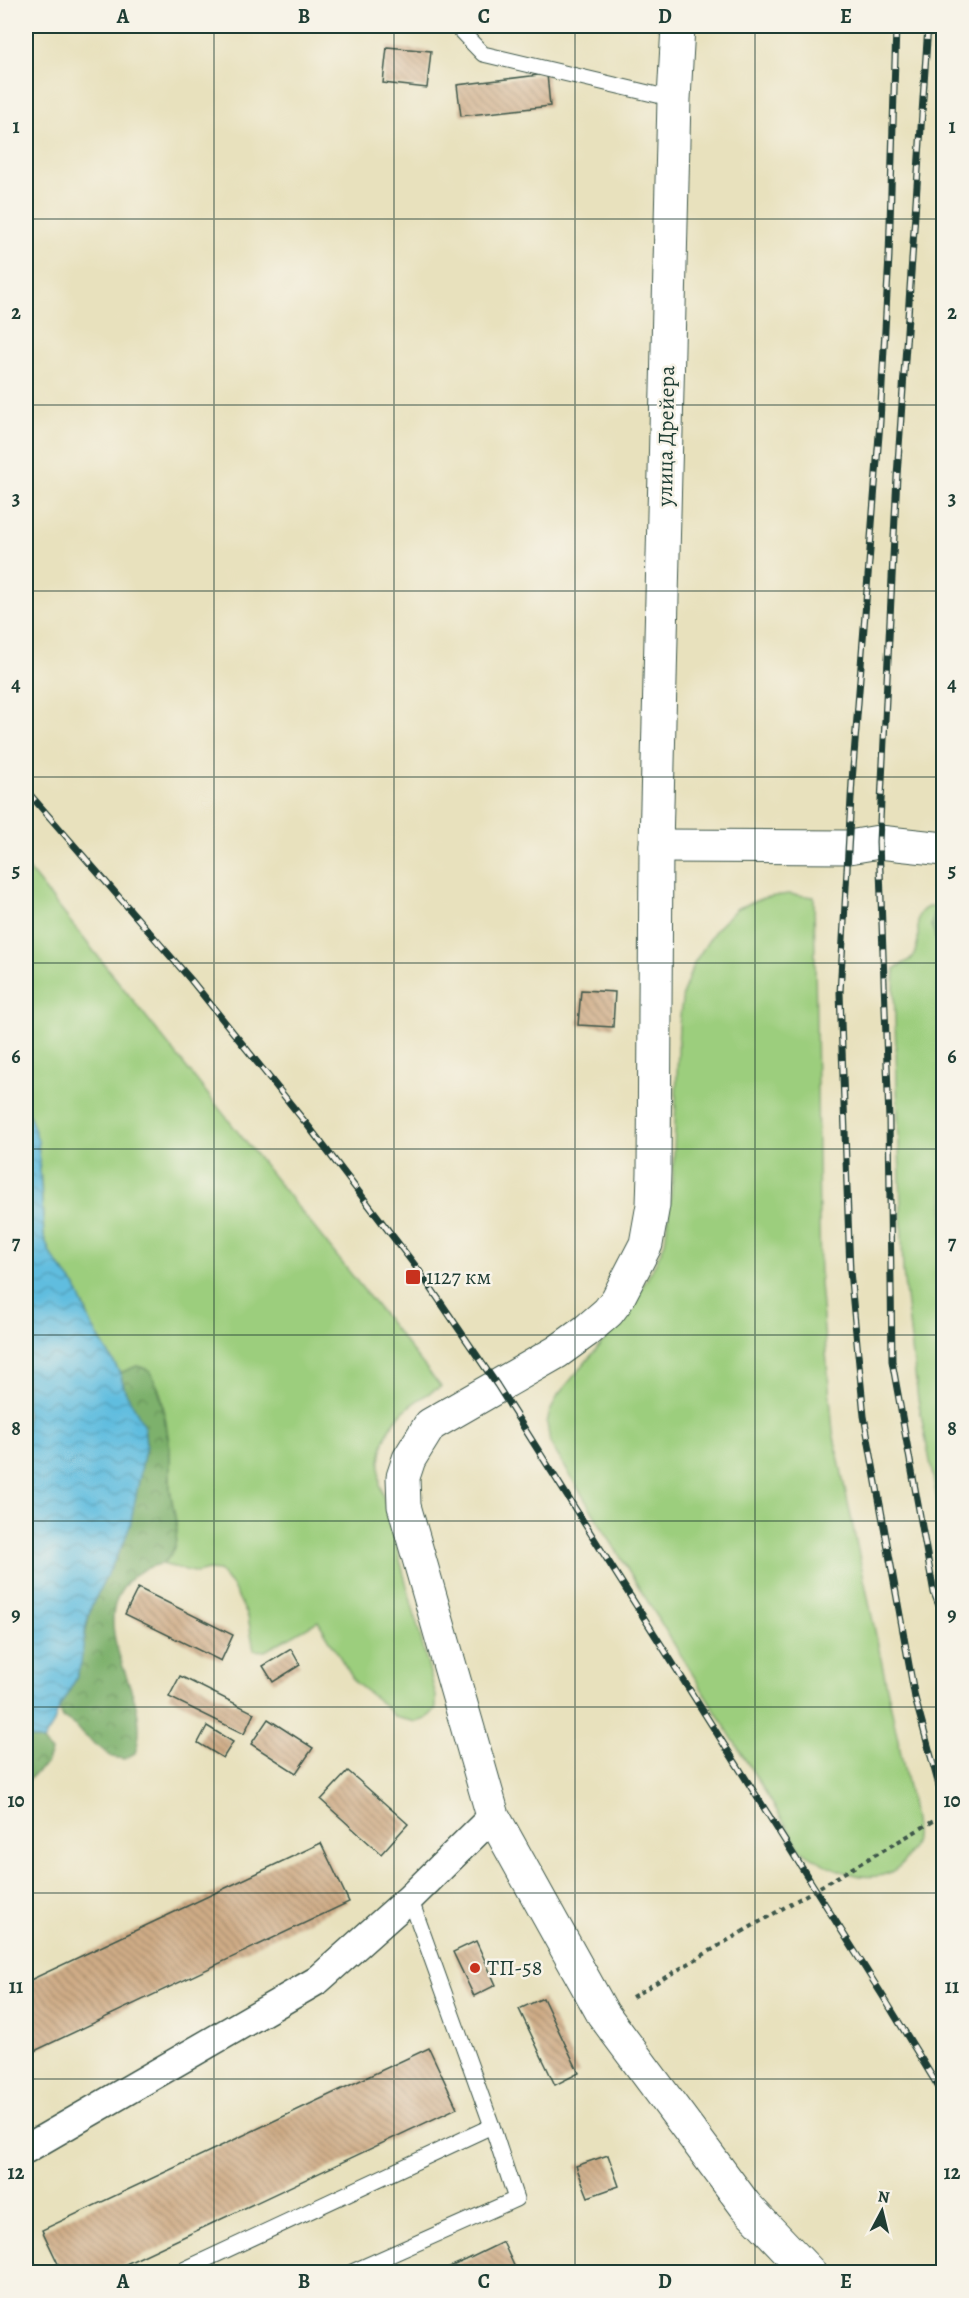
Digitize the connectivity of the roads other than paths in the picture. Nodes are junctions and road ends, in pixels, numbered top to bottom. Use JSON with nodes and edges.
{"nodes":[{"id":1,"x":456,"y":26,"type":"edge"},
{"id":2,"x":678,"y":26,"type":"edge"},
{"id":3,"x":674,"y":99,"type":"junction"},
{"id":4,"x":656,"y":846,"type":"junction"},
{"id":5,"x":944,"y":849,"type":"edge"},
{"id":6,"x":493,"y":1816,"type":"junction"},
{"id":7,"x":410,"y":1898,"type":"junction"},
{"id":8,"x":492,"y":2126,"type":"junction"},
{"id":9,"x":26,"y":2149,"type":"edge"},
{"id":10,"x":26,"y":2261,"type":"edge"},
{"id":11,"x":30,"y":2272,"type":"edge"},
{"id":12,"x":179,"y":2272,"type":"edge"},
{"id":13,"x":352,"y":2272,"type":"edge"},
{"id":14,"x":809,"y":2272,"type":"edge"}],
"edges":[{"from":1,"to":3,"type":"lane"},
{"from":2,"to":3,"type":"street","name":"улица Дрейера"},
{"from":3,"to":4,"type":"street","name":"улица Дрейера"},
{"from":4,"to":5,"type":"street"},
{"from":4,"to":6,"type":"street","name":"улица Дрейера"},
{"from":6,"to":7,"type":"street"},
{"from":6,"to":14,"type":"street","name":"улица Дрейера"},
{"from":7,"to":8,"type":"lane"},
{"from":7,"to":9,"type":"street"},
{"from":8,"to":12,"type":"lane"},
{"from":8,"to":13,"type":"lane"},
{"from":10,"to":11,"type":"lane"}]}
